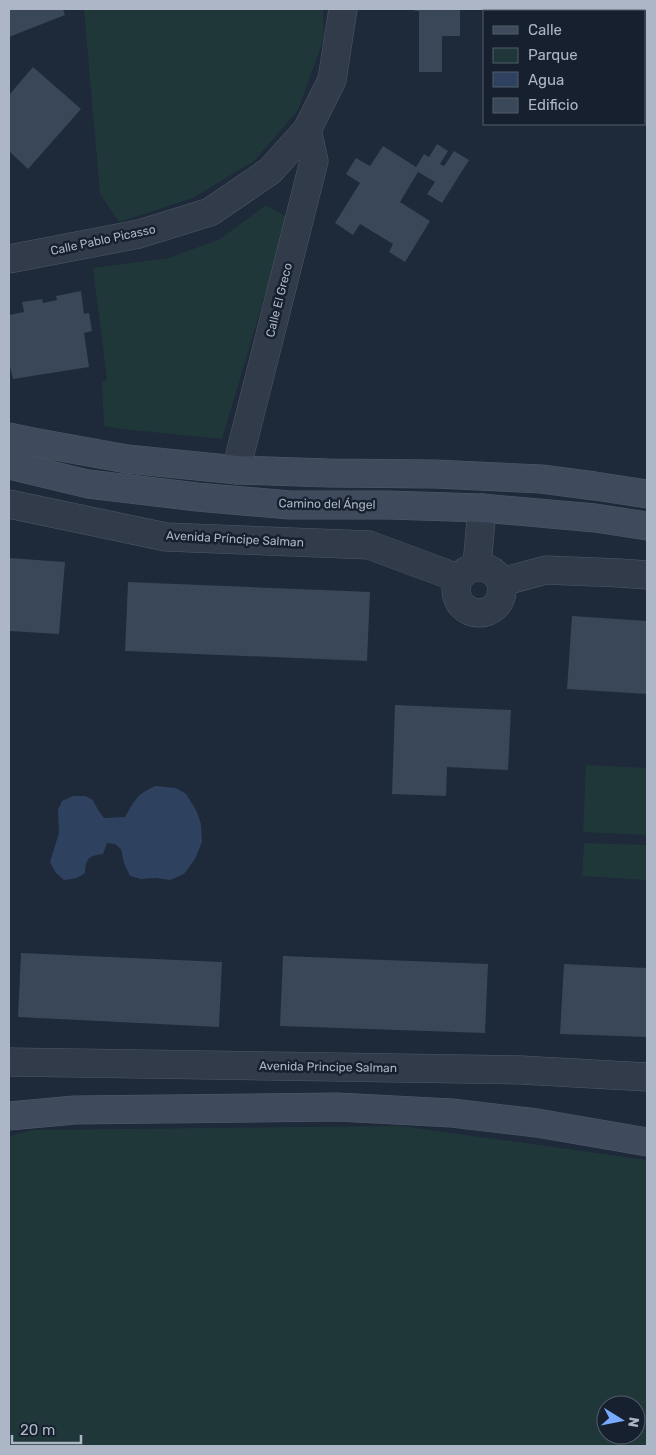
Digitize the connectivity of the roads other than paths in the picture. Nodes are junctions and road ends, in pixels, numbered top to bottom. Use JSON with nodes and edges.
{"nodes":[{"id":1,"x":343,"y":9,"type":"edge"},
{"id":2,"x":307,"y":130,"type":"junction"},
{"id":3,"x":9,"y":259,"type":"edge"},
{"id":4,"x":9,"y":437,"type":"edge"},
{"id":5,"x":9,"y":465,"type":"edge"},
{"id":6,"x":237,"y":470,"type":"junction"},
{"id":7,"x":647,"y":494,"type":"edge"},
{"id":8,"x":9,"y":504,"type":"edge"},
{"id":9,"x":482,"y":508,"type":"junction"},
{"id":10,"x":647,"y":526,"type":"edge"},
{"id":11,"x":468,"y":572,"type":"junction"},
{"id":12,"x":647,"y":575,"type":"edge"},
{"id":13,"x":501,"y":582,"type":"junction"},
{"id":14,"x":9,"y":1062,"type":"edge"},
{"id":15,"x":647,"y":1077,"type":"edge"},
{"id":16,"x":9,"y":1116,"type":"edge"},
{"id":17,"x":647,"y":1142,"type":"edge"}],
"edges":[{"from":1,"to":2,"type":"street","name":"Calle Pablo Picasso"},
{"from":2,"to":3,"type":"street","name":"Calle Pablo Picasso"},
{"from":2,"to":6,"type":"street","name":"Calle El Greco"},
{"from":4,"to":6,"type":"street"},
{"from":5,"to":9,"type":"street","name":"Camino del Ángel"},
{"from":6,"to":7,"type":"street"},
{"from":8,"to":11,"type":"street","name":"Avenida Príncipe Salman"},
{"from":9,"to":10,"type":"street","name":"Camino del Ángel"},
{"from":9,"to":11,"type":"street"},
{"from":11,"to":13,"type":"street"},
{"from":11,"to":13,"type":"street"},
{"from":12,"to":13,"type":"street"},
{"from":14,"to":15,"type":"street","name":"Avenida Principe Salman"},
{"from":16,"to":17,"type":"street"}]}
